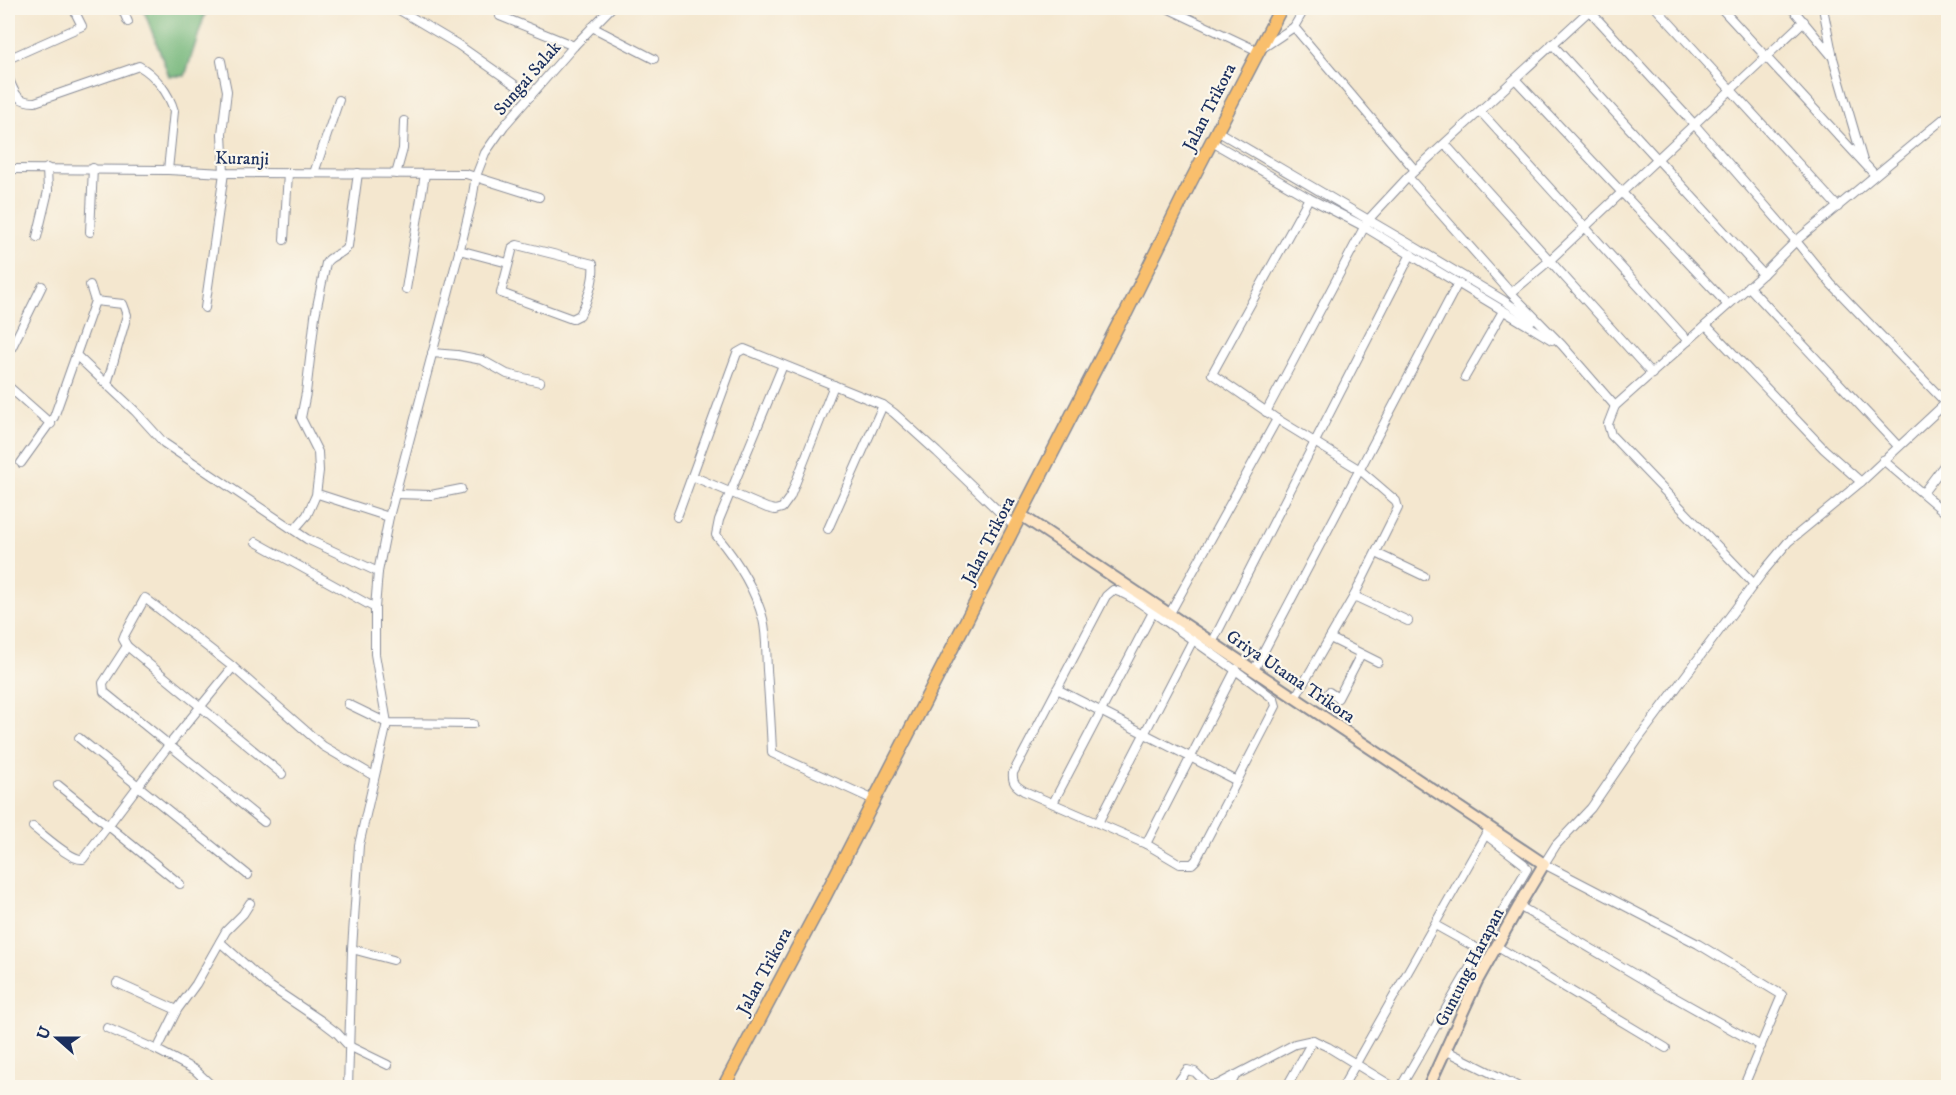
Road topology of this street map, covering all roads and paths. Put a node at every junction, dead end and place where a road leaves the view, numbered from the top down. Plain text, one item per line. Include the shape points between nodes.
1 (73, 8) edge
2 (122, 8) edge
3 (396, 8) edge
4 (611, 8) edge
5 (1167, 8) edge
6 (1281, 8) edge
7 (1305, 8) edge
8 (1656, 8) edge
9 (1721, 8) edge
10 (1792, 8) edge
11 (1823, 8) edge
12 (1588, 10) edge
13 (500, 16) dead end
14 (1804, 21) junction
15 (128, 22) dead end
16 (592, 27) junction
17 (1294, 27) junction
18 (1552, 44) junction
19 (574, 46) junction
20 (1258, 51) junction
21 (1766, 56) junction
22 (1833, 58) junction
23 (8, 59) edge
24 (654, 60) dead end
25 (221, 61) dead end
26 (8, 77) edge
27 (1515, 79) junction
28 (1731, 89) junction
29 (531, 96) junction
30 (339, 100) dead end
31 (1480, 111) junction
32 (1948, 115) edge
33 (404, 121) dead end
34 (1694, 124) junction
35 (1215, 136) junction
36 (1445, 144) junction
37 (1658, 158) junction
38 (1863, 162) junction
39 (47, 168) junction
40 (93, 168) junction
41 (8, 169) edge
42 (168, 170) junction
43 (1415, 170) junction
44 (224, 173) junction
45 (288, 173) junction
46 (314, 173) junction
47 (358, 173) junction
48 (396, 174) junction
49 (425, 174) junction
50 (1875, 175) junction
51 (476, 176) junction
52 (1408, 177) junction
53 (1622, 192) junction
54 (538, 197) dead end
55 (1309, 198) junction
56 (1838, 207) junction
57 (1366, 223) junction
58 (1586, 226) junction
59 (90, 232) dead end
60 (37, 237) dead end
61 (284, 240) dead end
62 (1797, 241) junction
63 (459, 250) junction
64 (1411, 254) junction
65 (1549, 261) junction
66 (508, 263) junction
67 (1763, 274) junction
68 (1458, 283) junction
69 (90, 285) dead end
70 (42, 286) dead end
71 (1748, 286) junction
72 (406, 289) dead end
73 (1510, 292) junction
74 (95, 301) junction
75 (1727, 304) junction
76 (205, 309) dead end
77 (1503, 311) junction
78 (1706, 325) junction
79 (1545, 329) junction
80 (1688, 340) junction
81 (1562, 345) junction
82 (432, 353) junction
83 (8, 355) edge
84 (77, 356) junction
85 (783, 365) junction
86 (1652, 374) junction
87 (1465, 377) dead end
88 (540, 382) dead end
89 (107, 384) junction
90 (834, 385) junction
91 (8, 386) edge
92 (1947, 402) edge
93 (883, 405) junction
94 (1615, 406) junction
95 (1266, 412) junction
96 (1277, 419) junction
97 (51, 424) junction
98 (1316, 442) junction
99 (1898, 447) junction
100 (1883, 460) junction
101 (1948, 460) edge
102 (21, 464) dead end
103 (1360, 471) junction
104 (692, 476) junction
105 (1861, 482) junction
106 (461, 489) dead end
107 (732, 492) junction
108 (1923, 493) junction
109 (395, 494) junction
110 (321, 495) dead end
111 (1948, 515) edge
112 (389, 517) junction
113 (676, 517) dead end
114 (1018, 521) junction
115 (828, 529) dead end
116 (294, 530) junction
117 (256, 542) dead end
118 (1376, 553) junction
119 (378, 572) junction
120 (1424, 576) dead end
121 (1754, 584) junction
122 (1354, 596) junction
123 (375, 608) junction
124 (1153, 612) junction
125 (1169, 615) junction
126 (1408, 621) dead end
127 (1195, 636) junction
128 (1330, 638) junction
129 (1212, 643) junction
130 (127, 646) junction
131 (1361, 654) junction
132 (1378, 662) dead end
133 (233, 667) junction
134 (1236, 669) junction
135 (1254, 670) junction
136 (1057, 689) junction
137 (1329, 692) dead end
138 (1295, 698) junction
139 (348, 704) dead end
140 (201, 706) junction
141 (1101, 712) junction
142 (387, 723) junction
143 (473, 724) dead end
144 (1145, 734) junction
145 (79, 738) dead end
146 (169, 745) junction
147 (1190, 758) junction
148 (282, 774) dead end
149 (374, 777) junction
150 (1237, 782) junction
151 (58, 785) dead end
152 (138, 786) junction
153 (874, 800) junction
154 (1053, 803) junction
155 (264, 822) dead end
156 (1098, 823) junction
157 (109, 826) junction
158 (33, 827) dead end
159 (1488, 831) junction
160 (1146, 844) junction
161 (1544, 864) junction
162 (248, 875) dead end
163 (180, 884) dead end
164 (250, 903) dead end
165 (1519, 906) junction
166 (1435, 924) junction
167 (220, 942) junction
168 (1496, 946) junction
169 (352, 949) junction
170 (1480, 950) junction
171 (393, 960) dead end
172 (117, 983) dead end
173 (177, 1010) junction
174 (107, 1028) dead end
175 (1313, 1040) junction
176 (349, 1046) junction
177 (1761, 1046) junction
178 (1666, 1048) dead end
179 (157, 1050) junction
180 (1445, 1050) junction
181 (1356, 1064) junction
182 (388, 1065) dead end
183 (1235, 1076) junction
184 (1517, 1086) edge
185 (214, 1088) edge
186 (348, 1088) edge
187 (723, 1088) edge
188 (1174, 1088) edge
189 (1229, 1088) edge
190 (1286, 1088) edge
191 (1342, 1088) edge
192 (1395, 1088) edge
193 (1400, 1088) edge
194 (1428, 1088) edge
195 (1743, 1088) edge

1 - 23 street via 82,26
2 - 15 street
3 - 29 street via 457,44
4 - 16 street, Sungai Salak
5 - 20 street
6 - 20 main road, Jalan Trikora
7 - 17 street
8 - 28 street
9 - 21 street
10 - 14 street
11 - 22 street
12 - 18 street
12 - 34 street
13 - 19 street
14 - 21 street
14 - 22 street
16 - 19 street, Sungai Salak
16 - 24 street
17 - 20 street
17 - 43 street
18 - 27 street
18 - 37 street
19 - 29 street, Sungai Salak
20 - 35 main road, Jalan Trikora
21 - 28 street
21 - 38 street
22 - 38 street
25 - 44 street via 227,91 222,134
26 - 42 street via 18,98 35,102 139,66 150,72 174,111
27 - 31 street
27 - 53 street
28 - 34 street
28 - 56 street
29 - 51 street, Sungai Salak via 485,153
30 - 46 street
31 - 36 street
31 - 58 street
32 - 50 street
33 - 48 street via 403,149
34 - 37 street
34 - 62 street
35 - 55 street
35 - 57 street
35 - 114 main road, Jalan Trikora
36 - 43 street
36 - 65 street
37 - 53 street
37 - 67 street
38 - 50 street
39 - 40 street, Kuranji
39 - 41 street, Kuranji
39 - 60 street via 48,191
40 - 42 street, Kuranji
40 - 59 street
42 - 44 street, Kuranji
43 - 52 street
44 - 45 street, Kuranji
44 - 76 street
45 - 46 street, Kuranji
45 - 61 street
46 - 47 street, Kuranji
47 - 48 street, Kuranji
47 - 116 street via 348,246 326,263 315,316 301,418 318,452 319,471 316,495 307,515
48 - 49 street, Kuranji
49 - 51 street, Kuranji
49 - 72 street
50 - 56 street
51 - 54 street, Kuranji
51 - 63 street, Sungai Salak
52 - 57 street
52 - 73 street
53 - 58 street
53 - 75 street
55 - 57 street
55 - 95 street via 1212,374
56 - 62 street
57 - 64 street
57 - 79 street via 1503,300
57 - 95 street
58 - 65 street
58 - 80 street
62 - 67 street
62 - 92 street via 1831,284
63 - 66 street
63 - 82 street, Sungai Salak
64 - 68 street
64 - 98 street
65 - 73 street
65 - 86 street
66 - 66 street via 502,294 572,319 580,315 589,292 593,264 517,245
67 - 71 street
68 - 77 street
68 - 103 street
69 - 74 street
70 - 83 street
71 - 75 street
71 - 99 street
73 - 79 street
74 - 84 street
74 - 89 street via 123,304 127,315
75 - 78 street
77 - 81 street
77 - 87 street
78 - 80 street
78 - 105 street via 1824,449
79 - 81 street
80 - 86 street
81 - 94 street
82 - 88 street via 482,360 507,374
82 - 109 street, Sungai Salak
84 - 89 street
84 - 97 street
85 - 90 street
85 - 104 street via 753,351 738,351
85 - 107 street
86 - 94 street
89 - 116 street via 164,443
90 - 93 street
90 - 107 street via 785,505 778,510 767,508
91 - 97 street
92 - 99 street
93 - 114 street
93 - 115 street
94 - 121 street via 1608,423 1611,435
95 - 96 street
96 - 98 street
96 - 125 street
97 - 102 street
98 - 103 street
98 - 129 street
99 - 100 street
100 - 105 street
100 - 108 street
101 - 108 street
103 - 118 street via 1398,508
103 - 135 street
104 - 107 street
104 - 113 street
105 - 121 street via 1788,542
106 - 109 street via 431,495
107 - 153 street via 716,535 748,582 763,620 772,753
108 - 111 street
109 - 112 street, Sungai Salak
110 - 112 street
112 - 119 street, Sungai Salak
114 - 125 street, Griya Utama Trikora
114 - 153 main road, Jalan Trikora
116 - 119 street
117 - 123 street
118 - 120 street
118 - 122 street
119 - 123 street, Sungai Salak
121 - 161 street via 1591,808 1556,845
122 - 126 street
122 - 128 street
123 - 142 street, Sungai Salak via 375,654
124 - 127 street
124 - 136 street via 1120,592 1110,591
124 - 141 street
125 - 127 street, Griya Utama Trikora
127 - 129 street, Griya Utama Trikora
127 - 134 street
127 - 144 street
128 - 131 street
128 - 138 street
129 - 135 street, Griya Utama Trikora
130 - 133 street via 124,633 145,598
130 - 140 street
130 - 146 street via 102,689
131 - 132 street
131 - 137 street via 1338,698
133 - 140 street
133 - 149 street via 323,747
134 - 147 street
134 - 150 street via 1274,699 1276,706
135 - 138 street, Griya Utama Trikora
136 - 141 street
136 - 154 street via 1012,778 1017,786
138 - 159 street, Griya Utama Trikora
139 - 142 street
140 - 146 street
140 - 148 street
141 - 144 street
141 - 154 street
142 - 143 street
142 - 149 street
144 - 147 street
144 - 156 street
145 - 152 street
146 - 152 street
146 - 155 street
147 - 150 street
147 - 160 street
149 - 169 street via 359,845
150 - 160 street via 1192,864 1180,864
151 - 157 street
152 - 157 street
152 - 162 street
153 - 187 main road, Jalan Trikora
154 - 156 street
156 - 160 street
157 - 158 street via 80,860
157 - 163 street
159 - 161 street, Griya Utama Trikora
159 - 166 street
159 - 170 street via 1527,869
161 - 165 street, Guntung Harapan
161 - 177 street via 1698,944 1782,994
164 - 167 street
165 - 168 street, Guntung Harapan
165 - 177 street
166 - 170 street
166 - 181 street
167 - 173 street
167 - 176 street via 268,985 320,1020
168 - 178 street
168 - 180 street, Guntung Harapan
169 - 171 street
169 - 176 street
170 - 193 street
172 - 173 street
173 - 179 street
174 - 179 street
175 - 181 street
175 - 183 street via 1295,1044
175 - 190 street
176 - 182 street
176 - 186 street
177 - 195 street
179 - 185 street via 195,1070
180 - 184 street
180 - 194 street, Guntung Harapan
181 - 191 street
181 - 192 street
183 - 188 street via 1209,1086 1189,1070
183 - 189 street

